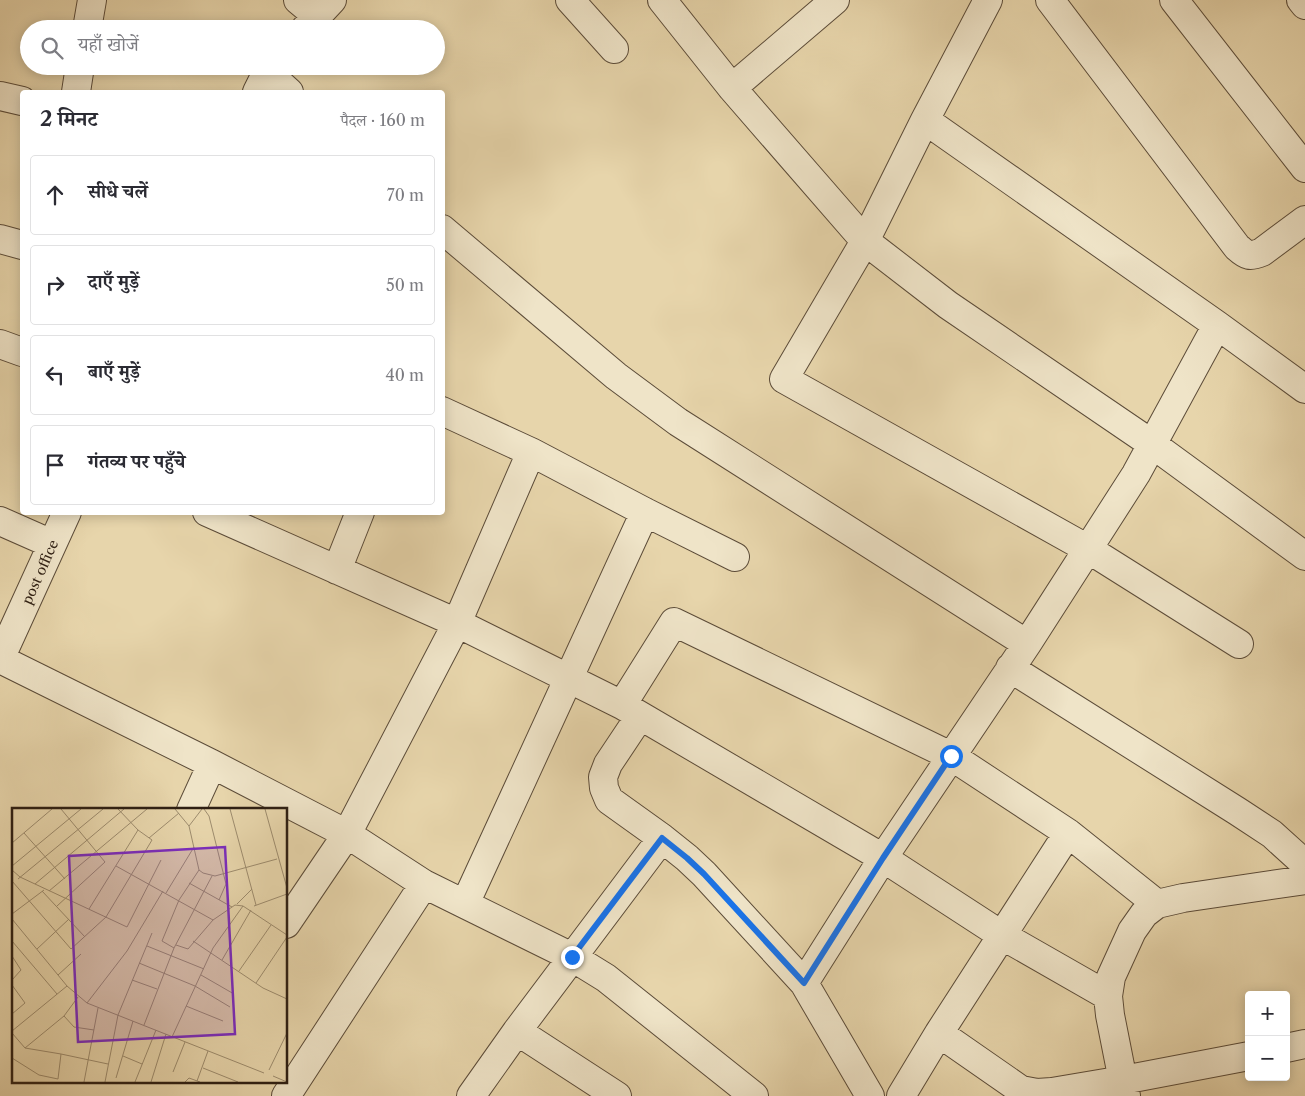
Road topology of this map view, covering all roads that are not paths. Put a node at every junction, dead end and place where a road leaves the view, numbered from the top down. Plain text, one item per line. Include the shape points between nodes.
1 (92, 0) edge
2 (570, 0) edge
3 (662, 0) edge
4 (835, 0) edge
5 (988, 0) edge
6 (1050, 0) edge
7 (1174, 0) edge
8 (1301, 0) edge
9 (1305, 5) edge
10 (88, 20) edge
11 (614, 50) dead end
12 (79, 75) edge
13 (266, 77) edge
14 (732, 88) junction
15 (76, 90) edge
16 (286, 90) edge
17 (0, 96) edge
18 (20, 101) edge
19 (925, 120) junction
20 (1305, 168) edge
21 (1305, 220) edge
22 (445, 232) edge
23 (0, 239) edge
24 (865, 241) junction
25 (20, 244) edge
26 (1217, 325) junction
27 (0, 344) edge
28 (20, 351) edge
29 (1305, 389) edge
30 (445, 412) edge
31 (1152, 444) junction
32 (531, 452) junction
33 (645, 512) junction
34 (66, 515) edge
35 (214, 515) edge
36 (359, 515) edge
37 (0, 520) edge
38 (52, 544) junction
39 (1088, 549) junction
40 (1305, 556) edge
41 (735, 557) dead end
42 (337, 570) junction
43 (11, 610) edge
44 (457, 623) junction
45 (1027, 644) junction
46 (1239, 644) dead end
47 (0, 659) edge
48 (1010, 668) junction
49 (569, 679) junction
50 (631, 710) junction
51 (951, 756) junction
52 (212, 764) junction
53 (192, 808) edge
54 (1068, 833) junction
55 (347, 834) junction
56 (662, 838) junction
57 (883, 858) junction
58 (1305, 864) edge
59 (1305, 880) edge
60 (424, 884) junction
61 (465, 904) junction
62 (1157, 904) junction
63 (288, 921) edge
64 (1003, 936) junction
65 (572, 957) junction
66 (804, 983) junction
67 (1108, 996) junction
68 (517, 1031) junction
69 (939, 1033) junction
70 (1305, 1044) edge
71 (1290, 1047) edge
72 (1245, 1057) edge
73 (1125, 1088) edge
74 (286, 1096) edge
75 (471, 1096) edge
76 (617, 1096) edge
77 (754, 1096) edge
78 (870, 1096) edge
79 (901, 1096) edge

1 - 10 street
2 - 11 street
3 - 14 street
4 - 14 street
5 - 19 street
6 - 21 street via 1237,247 1246,254 1262,252
7 - 20 street
8 - 9 street
12 - 15 street
13 - 16 street
14 - 24 street
17 - 18 street
19 - 24 street
19 - 26 street
22 - 45 street via 616,376 678,422
23 - 25 street
24 - 31 street via 948,304
24 - 39 street via 784,380
26 - 29 street
26 - 31 street
27 - 28 street
30 - 32 street
31 - 39 street
31 - 40 street
32 - 33 street
32 - 44 street
33 - 41 street
33 - 49 street
34 - 38 street, post office
35 - 42 street
36 - 42 street
37 - 38 street
38 - 43 street, post office
39 - 45 street
39 - 46 street
42 - 44 street
43 - 47 street, post office
44 - 49 street
44 - 55 street
45 - 48 street
47 - 52 street
48 - 51 street
48 - 58 street via 1272,834
49 - 50 street
49 - 61 street
50 - 51 street via 674,622
50 - 56 street via 603,777 604,788 609,800
50 - 57 street
51 - 54 street
51 - 57 street
52 - 53 street
52 - 55 street
54 - 62 street
54 - 64 street
55 - 60 street
55 - 63 street
56 - 65 street
56 - 66 street via 704,874
57 - 64 street
57 - 66 street
59 - 62 street
60 - 61 street
60 - 74 street
61 - 65 street
62 - 67 street via 1144,914 1132,931 1111,977
64 - 67 street
64 - 69 street
65 - 68 street
65 - 77 street via 606,978
66 - 78 street
67 - 73 street
68 - 75 street
68 - 76 street
69 - 73 street via 1021,1090 1037,1093
69 - 79 street
70 - 71 street
72 - 73 street

